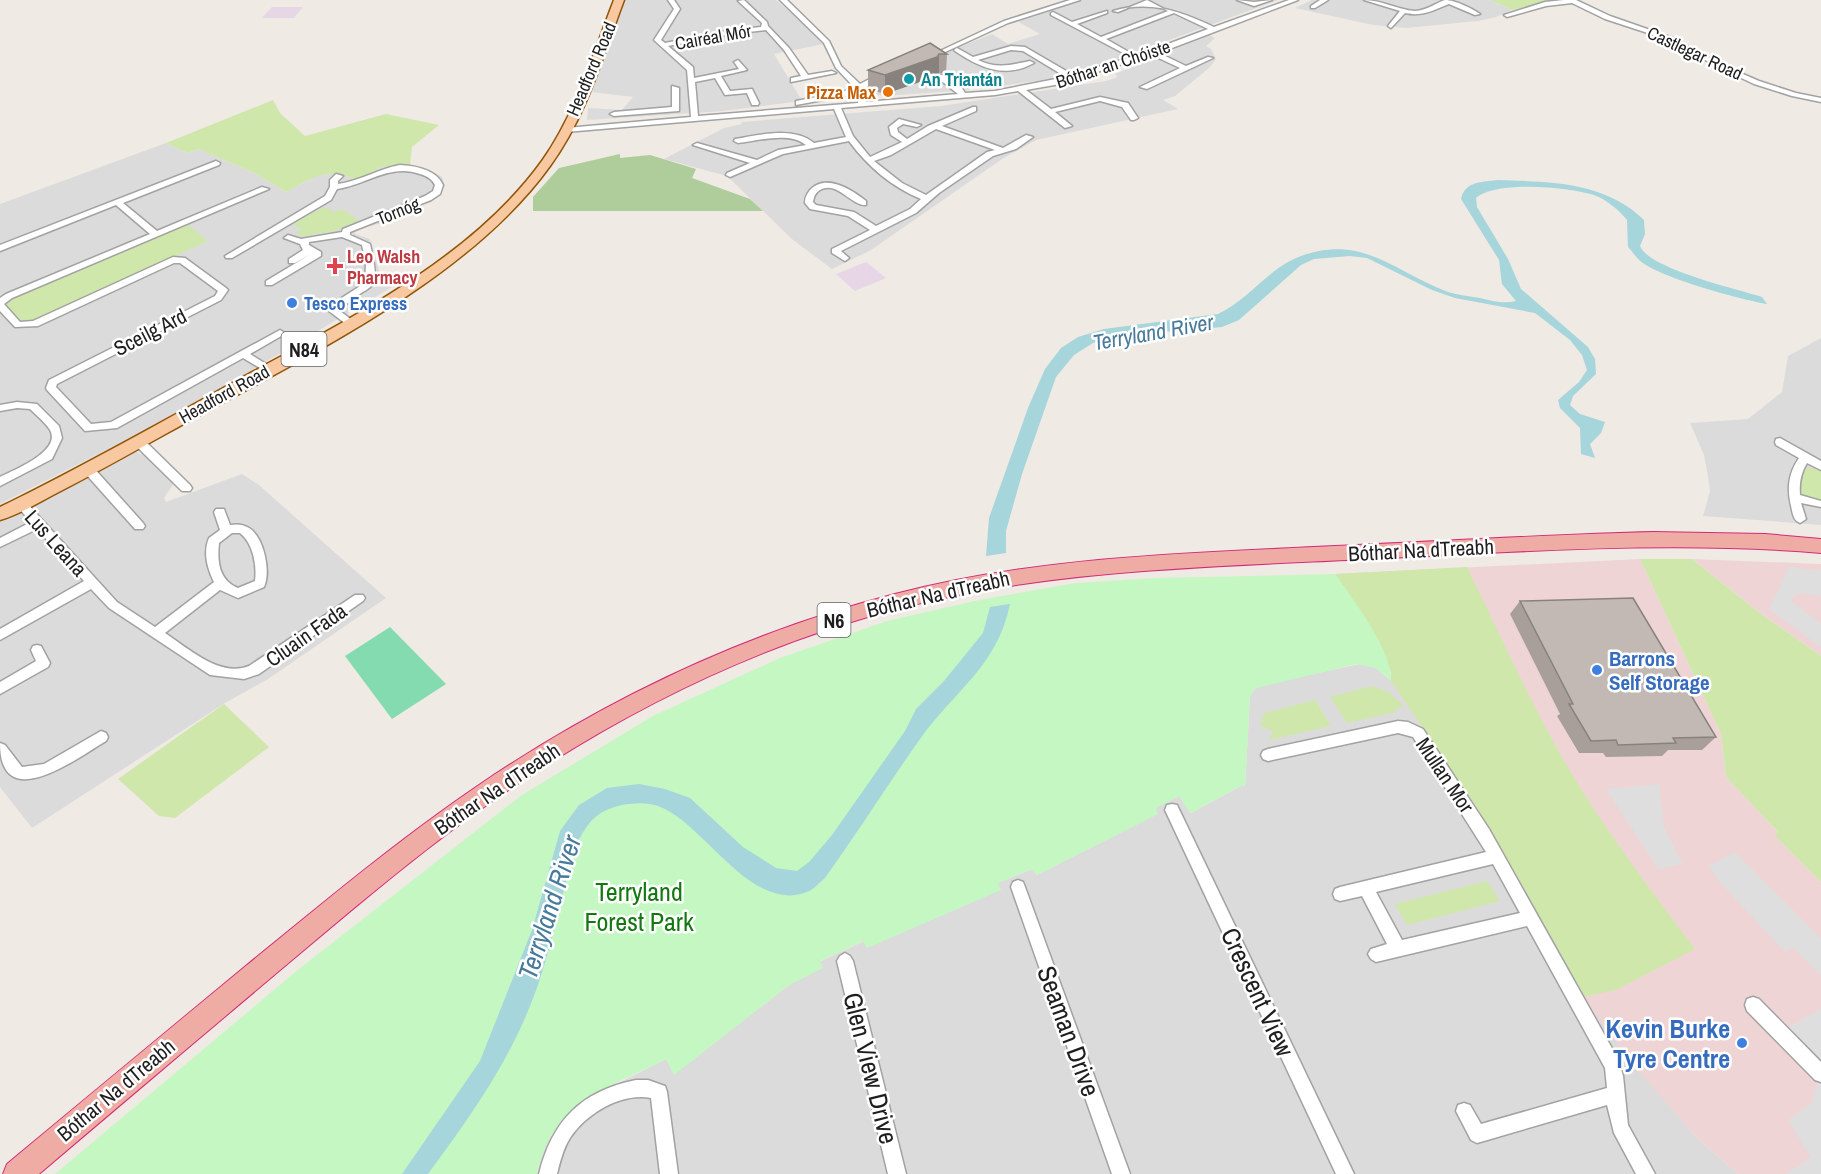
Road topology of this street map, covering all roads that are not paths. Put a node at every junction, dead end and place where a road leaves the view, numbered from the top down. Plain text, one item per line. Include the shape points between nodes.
1 (619, 0) edge
2 (671, 0) edge
3 (783, 0) edge
4 (1077, 0) edge
5 (1144, 0) edge
6 (1150, 0) edge
7 (1240, 0) edge
8 (1269, 0) edge
9 (1295, 0) edge
10 (1325, 0) edge
11 (1367, 0) edge
12 (741, 1) edge
13 (1449, 1) edge
14 (1573, 1) edge
15 (1313, 7) dead end
16 (1404, 10) junction
17 (1116, 11) dead end
18 (1174, 11) junction
19 (1105, 12) dead end
20 (1053, 14) dead end
21 (1477, 14) dead end
22 (1507, 15) dead end
23 (1072, 24) junction
24 (1391, 26) dead end
25 (764, 28) junction
26 (1213, 29) junction
27 (1101, 39) junction
28 (665, 45) junction
29 (957, 50) dead end
30 (1125, 52) dead end
31 (1152, 52) junction
32 (1210, 58) dead end
33 (972, 60) junction
34 (923, 61) edge
35 (738, 62) dead end
36 (1030, 63) dead end
37 (1185, 68) junction
38 (832, 73) dead end
39 (890, 73) edge
40 (942, 76) dead end
41 (718, 77) junction
42 (806, 78) junction
43 (1074, 79) junction
44 (693, 80) junction
45 (794, 80) dead end
46 (859, 86) junction
47 (1144, 87) dead end
48 (675, 88) dead end
49 (1021, 90) junction
50 (963, 96) junction
51 (1821, 100) edge
52 (755, 103) dead end
53 (694, 105) junction
54 (862, 105) junction
55 (676, 107) junction
56 (837, 107) junction
57 (973, 109) dead end
58 (769, 112) junction
59 (1048, 112) junction
60 (614, 114) dead end
61 (1134, 118) dead end
62 (695, 119) junction
63 (917, 125) dead end
64 (936, 126) junction
65 (1068, 126) dead end
66 (566, 130) junction
67 (1029, 137) dead end
68 (851, 138) junction
69 (738, 141) dead end
70 (907, 142) junction
71 (697, 145) dead end
72 (811, 145) junction
73 (1002, 150) junction
74 (869, 160) junction
75 (756, 162) junction
76 (216, 163) dead end
77 (730, 175) dead end
78 (339, 176) dead end
79 (334, 187) junction
80 (265, 189) dead end
81 (246, 196) junction
82 (855, 196) junction
83 (928, 199) junction
84 (843, 201) dead end
85 (117, 202) junction
86 (863, 203) dead end
87 (254, 204) dead end
88 (876, 230) junction
89 (155, 234) junction
90 (345, 234) junction
91 (288, 238) dead end
92 (232, 240) dead end
93 (306, 246) junction
94 (0, 248) edge
95 (244, 248) junction
96 (229, 256) dead end
97 (845, 258) dead end
98 (292, 261) dead end
99 (269, 283) dead end
100 (0, 304) edge
101 (350, 322) junction
102 (280, 333) dead end
103 (243, 354) junction
104 (269, 369) junction
105 (0, 408) edge
106 (140, 442) junction
107 (1780, 442) dead end
108 (1806, 457) junction
109 (1821, 466) edge
110 (88, 470) junction
111 (0, 482) edge
112 (186, 488) dead end
113 (1794, 497) junction
114 (21, 504) junction
115 (1818, 504) dead end
116 (220, 512) dead end
117 (0, 514) edge
118 (1800, 519) dead end
119 (38, 524) junction
120 (139, 526) dead end
121 (226, 531) junction
122 (0, 543) edge
123 (1821, 546) edge
124 (92, 583) junction
125 (219, 584) junction
126 (359, 598) dead end
127 (113, 605) joint
128 (156, 633) junction
129 (0, 635) edge
130 (37, 650) dead end
131 (0, 689) edge
132 (101, 736) dead end
133 (0, 749) edge
134 (1268, 755) dead end
135 (1172, 810) dead end
136 (1496, 857) junction
137 (1018, 888) dead end
138 (1366, 888) junction
139 (1340, 894) dead end
140 (1529, 918) junction
141 (1399, 950) junction
142 (1376, 954) dead end
143 (845, 961) dead end
144 (1753, 1005) dead end
145 (1821, 1074) edge
146 (1616, 1094) junction
147 (1464, 1111) dead end
148 (17, 1174) edge
149 (548, 1174) edge
150 (669, 1174) edge
151 (897, 1174) edge
152 (1121, 1174) edge
153 (1345, 1174) edge
154 (1646, 1174) edge

1 - 66 main road, Headford Road / N84
2 - 28 street, Cairéal Mór via 677,9 657,40
3 - 46 street via 827,42 838,67
4 - 34 street via 1006,22
5 - 17 street
6 - 18 street
7 - 8 street via 1254,4
9 - 26 street, Bóthar an Chóiste
10 - 15 street
11 - 16 street
12 - 25 street via 765,24
13 - 16 street via 1424,12
13 - 21 street
14 - 22 street
14 - 51 street, Castlegar Road via 1684,45 1752,80
16 - 24 street
18 - 26 street
18 - 27 street
19 - 23 street
20 - 23 street
23 - 27 street
25 - 28 street, Cairéal Mór
25 - 42 street, Cairéal Mór via 772,30
26 - 31 street, Bóthar an Chóiste
27 - 30 street
28 - 44 street, Cairéal Mór via 689,67
29 - 33 street
31 - 37 street
31 - 43 street, Bóthar an Chóiste
32 - 37 street
33 - 36 street via 995,69
33 - 43 street via 1011,48 1025,49
35 - 41 street, Cairéal Mór via 743,70
37 - 47 street
38 - 42 street
39 - 46 street
40 - 50 street
41 - 44 street, Cairéal Mór
41 - 52 street, Cairéal Mór via 728,93 749,91
42 - 45 street
43 - 49 street, Bóthar an Chóiste
44 - 53 street, Cairéal Mór
46 - 54 street
46 - 58 street via 837,96 789,104
48 - 55 street
49 - 50 street, Bóthar an Chóiste
49 - 59 street
50 - 54 street, Bóthar an Chóiste
53 - 55 street
53 - 62 street, Cairéal Mór
54 - 56 street, Bóthar an Chóiste
55 - 60 street
56 - 58 street, Bóthar an Chóiste
56 - 68 street
57 - 64 street
58 - 62 street, Bóthar an Chóiste
59 - 61 street via 1106,99 1125,105
59 - 65 street
62 - 66 street, Bóthar an Chóiste
63 - 70 street via 902,121 892,127
64 - 70 street
64 - 73 street
66 - 101 main road, Headford Road / N84 via 545,165 496,220 416,282
67 - 73 street
68 - 72 street
68 - 74 street
69 - 72 street via 794,136
70 - 74 street
71 - 75 street
72 - 75 street
73 - 83 street via 990,154
74 - 83 street via 910,192
75 - 77 street
76 - 85 street via 199,165
78 - 79 street, Tornóg
79 - 90 street, Tornóg via 354,185 378,171 400,167 419,170 438,183 437,192 428,198 350,228
79 - 95 street, Tornóg via 328,198
80 - 81 street, Sceilg Ard
81 - 87 street
81 - 89 street, Sceilg Ard
82 - 84 street
82 - 86 street
82 - 88 street via 842,187 828,186 810,194 809,203 822,210 852,214
83 - 88 street
85 - 89 street
85 - 94 street
88 - 97 street via 835,251
89 - 100 street, Sceilg Ard via 9,296
90 - 93 street, Tornóg via 316,237
90 - 101 street, Tornóg via 366,244 373,279 334,311
91 - 93 street, Tornóg
92 - 95 street
93 - 98 street, Tornóg
93 - 99 street via 318,254
95 - 96 street, Tornóg
100 - 103 street, Sceilg Ard via 18,325 25,326 173,260 182,260 223,290 218,298 53,382 51,388 89,428 113,424
101 - 104 main road, Headford Road / N84
102 - 103 street, Sceilg Ard
103 - 104 street
104 - 106 main road, Headford Road / N84
105 - 111 street via 33,406 55,429 57,443 48,456
106 - 110 main road, Headford Road / N84
106 - 112 street
107 - 108 street
108 - 109 street
108 - 113 street via 1795,473
110 - 114 main road, Headford Road / N84
110 - 120 street
113 - 115 street
113 - 118 street
114 - 117 main road, Headford Road / N84
114 - 119 street, Lus Leana
116 - 121 street
119 - 122 street
119 - 124 street, Lus Leana
121 - 125 street via 213,541
121 - 125 street via 240,529 251,535 263,577 260,584 238,593
123 - 148 highway, Bóthar Na dTreabh / N6 via 1742,540 1646,540 1093,566 971,584 899,600 811,627 655,694 580,734 494,788 367,883
124 - 127 street, Lus Leana
124 - 129 street, Lus Leana
125 - 128 street
126 - 128 street, Cluain Fada via 271,660 244,674 215,670
127 - 128 street, Cluain Fada
130 - 131 street via 44,663
132 - 133 street via 70,762 46,771 19,774
134 - 136 street, Mullan Mor via 1408,728 1422,738
135 - 153 street, Crescent View
136 - 138 street
136 - 140 street, Mullan Mor
137 - 152 street, Seaman Drive
138 - 139 street
138 - 141 street
140 - 141 street
140 - 146 street, Mullan Mor via 1612,1065
141 - 142 street
143 - 151 street, Glen View Drive
144 - 145 street
146 - 147 street via 1477,1134
146 - 154 street, Mullan Mor via 1619,1125
149 - 150 street via 565,1131 588,1109 631,1089 647,1088 659,1092

